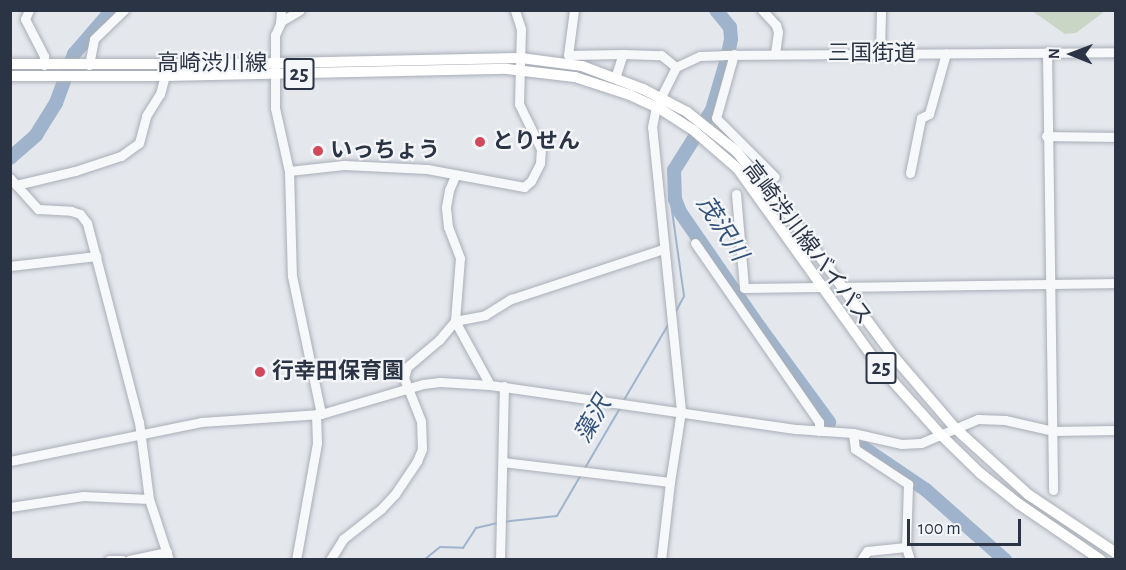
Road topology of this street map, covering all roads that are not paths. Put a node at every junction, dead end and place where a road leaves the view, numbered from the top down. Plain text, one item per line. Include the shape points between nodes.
1 (29, 10) edge
2 (124, 10) edge
3 (281, 10) edge
4 (300, 10) edge
5 (516, 10) edge
6 (574, 10) edge
7 (762, 10) edge
8 (881, 10) edge
9 (280, 21) junction
10 (1047, 52) junction
11 (1116, 52) edge
12 (946, 53) junction
13 (623, 54) junction
14 (734, 54) junction
15 (775, 54) junction
16 (880, 54) junction
17 (10, 64) edge
18 (168, 64) junction
19 (520, 64) junction
20 (44, 65) junction
21 (676, 67) junction
22 (82, 69) junction
23 (275, 69) junction
24 (61, 70) junction
25 (10, 76) edge
26 (164, 76) junction
27 (615, 78) junction
28 (658, 102) junction
29 (700, 128) junction
30 (1046, 136) junction
31 (1116, 137) edge
32 (290, 171) junction
33 (910, 173) dead end
34 (455, 176) junction
35 (775, 177) dead end
36 (13, 181) edge
37 (736, 194) dead end
38 (695, 243) dead end
39 (663, 249) junction
40 (96, 256) junction
41 (10, 266) edge
42 (1116, 283) edge
43 (1049, 284) junction
44 (821, 287) junction
45 (842, 287) junction
46 (455, 321) junction
47 (490, 385) junction
48 (504, 386) junction
49 (410, 388) junction
50 (681, 411) junction
51 (319, 414) junction
52 (955, 428) junction
53 (1116, 430) edge
54 (819, 431) junction
55 (1053, 431) junction
56 (854, 433) junction
57 (140, 434) junction
58 (941, 435) junction
59 (10, 461) edge
60 (503, 462) junction
61 (670, 482) junction
62 (1053, 490) dead end
63 (149, 499) junction
64 (10, 507) edge
65 (906, 547) junction
66 (1116, 553) edge
67 (168, 556) edge
68 (109, 560) edge
69 (122, 560) edge
70 (129, 560) edge
71 (296, 560) edge
72 (330, 560) edge
73 (500, 560) edge
74 (661, 560) edge
75 (861, 560) edge
76 (910, 560) edge
77 (1101, 560) edge

1 - 20 street via 24,19 44,56
2 - 22 street via 94,39
3 - 9 street
4 - 9 street
5 - 19 street via 521,29
6 - 13 street via 568,55
7 - 15 street via 776,25
8 - 16 street
9 - 23 street via 275,35
10 - 11 street, 三国街道
10 - 12 street, 三国街道
10 - 30 street
12 - 16 street, 三国街道
12 - 33 street via 930,114 921,118
13 - 21 street via 661,55
13 - 27 street
14 - 15 street, 三国街道
14 - 21 street, 三国街道 via 700,56
14 - 35 street via 716,118
15 - 16 street, 三国街道
17 - 20 main road, 高崎渋川線 / 25
18 - 22 main road, 高崎渋川線 / 25
18 - 23 main road, 高崎渋川線 / 25
18 - 26 street
19 - 23 main road, 高崎渋川線 / 25
19 - 27 main road, 高崎渋川線バイパス / 25 via 563,62
19 - 28 main road, 高崎渋川線バイパス / 25
19 - 34 street via 519,104 541,148 540,163 531,181 518,188
20 - 24 main road, 高崎渋川線 / 25
21 - 28 street
22 - 24 main road, 高崎渋川線 / 25
22 - 26 main road, 高崎渋川線 / 25
23 - 26 main road, 高崎渋川線 / 25
23 - 32 street via 275,108
24 - 25 main road, 高崎渋川線 / 25
26 - 36 street via 160,94 146,116 139,144 121,156 75,171
27 - 28 main road, 高崎渋川線バイパス / 25
28 - 29 main road, 高崎渋川線バイパス / 25
28 - 39 street via 652,127
29 - 44 main road, 高崎渋川線バイパス / 25 via 738,169
29 - 45 main road, 高崎渋川線バイパス / 25 via 736,151 762,180
30 - 31 street
30 - 43 street
32 - 34 street via 344,165 427,169
32 - 51 street via 292,276
34 - 46 street via 446,207 448,227 460,257
36 - 40 street via 38,209 80,214 87,223
37 - 44 street via 744,288
38 - 54 street via 819,422
39 - 46 street via 511,299 485,315
39 - 50 street
40 - 41 street
40 - 57 street
42 - 43 street
43 - 45 street
43 - 55 street
44 - 58 main road, 高崎渋川線バイパス / 25 via 880,367
45 - 52 main road, 高崎渋川線バイパス / 25 via 895,358
46 - 47 street
46 - 49 street via 407,367 405,378
47 - 48 street
47 - 49 street via 446,382
48 - 50 street
48 - 60 street
49 - 51 street
49 - 72 street via 423,437 417,461 395,494 343,539
50 - 54 street
50 - 61 street
51 - 57 street via 201,422
51 - 71 street
52 - 55 street via 986,418
52 - 58 street
52 - 66 main road, 高崎渋川線バイパス / 25 via 1029,495
53 - 55 street
54 - 56 street
55 - 62 street
56 - 58 street via 901,444 921,443
56 - 65 street via 855,449 908,484
57 - 59 street
57 - 63 street
58 - 77 main road, 高崎渋川線バイパス / 25 via 1019,504
60 - 61 street
60 - 73 street
61 - 74 street
63 - 64 street via 83,496
63 - 67 street
65 - 75 street via 867,551
65 - 76 street
67 - 70 street
68 - 69 street

